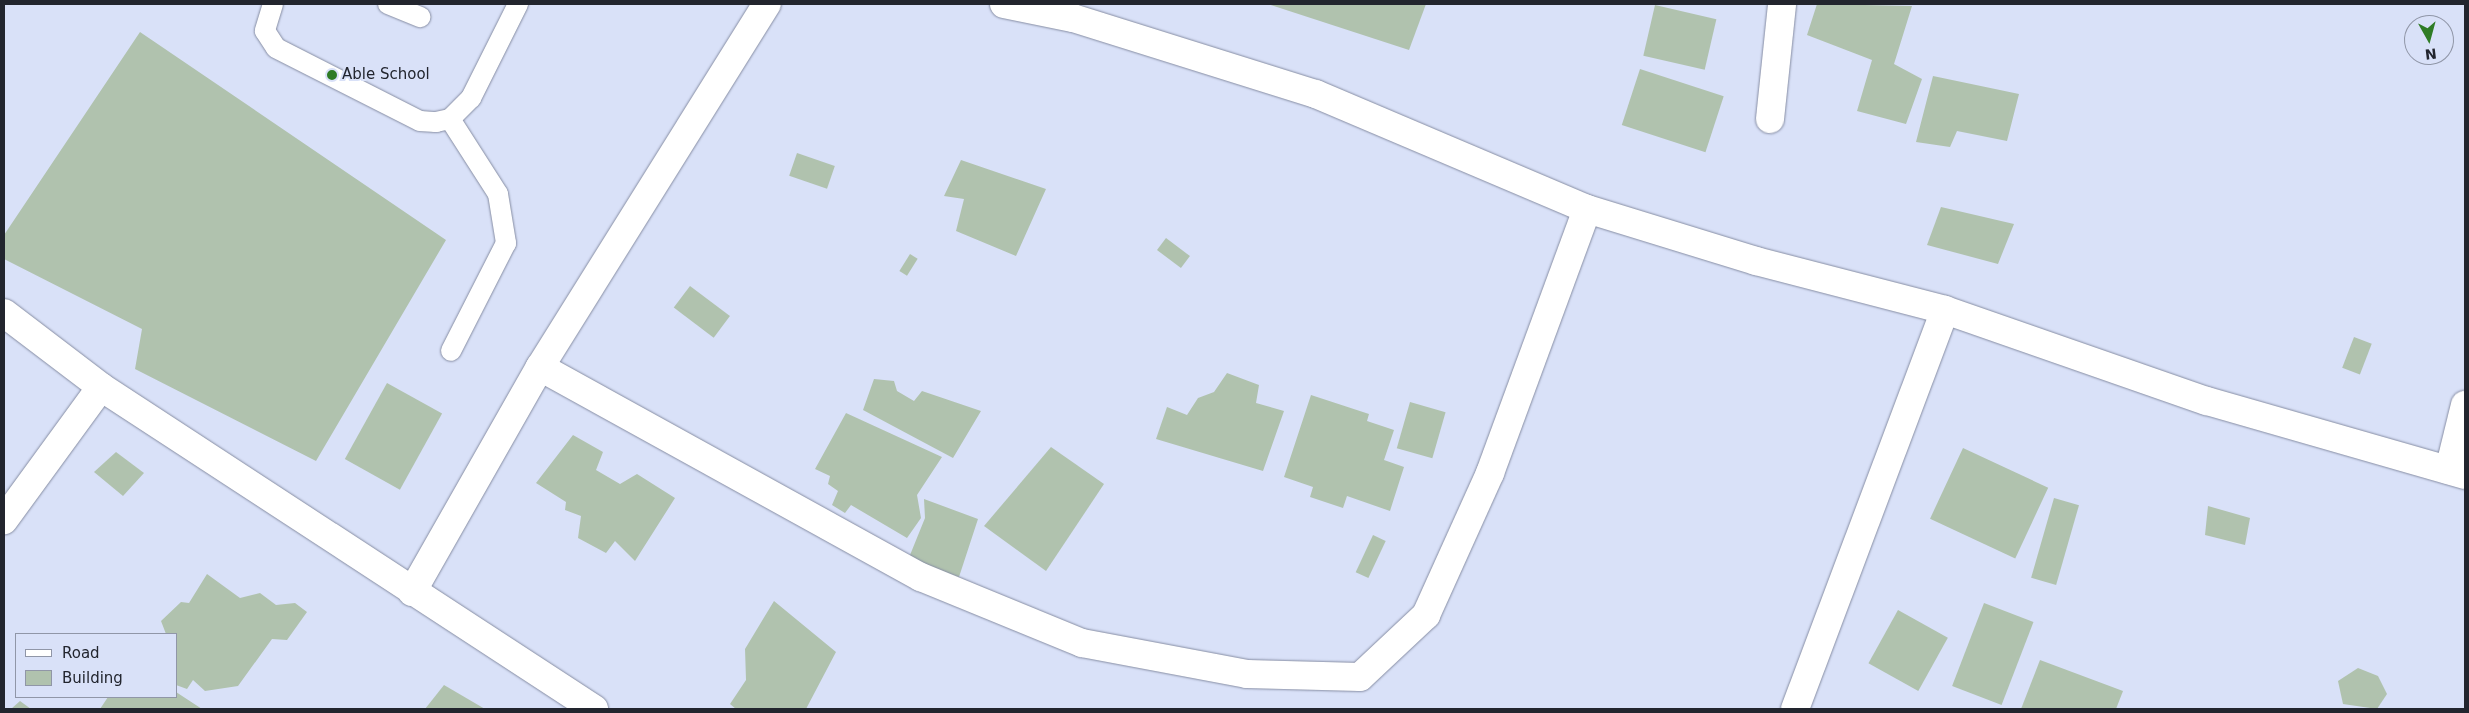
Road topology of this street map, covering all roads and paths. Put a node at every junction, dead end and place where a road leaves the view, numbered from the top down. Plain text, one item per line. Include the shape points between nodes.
1 (273, 4) edge
2 (388, 4) edge
3 (518, 4) edge
4 (767, 4) edge
5 (1004, 4) edge
6 (1782, 4) edge
7 (420, 17) dead end
8 (450, 119) junction
9 (1770, 120) dead end
10 (1587, 209) junction
11 (1945, 310) junction
12 (4, 313) edge
13 (451, 351) dead end
14 (540, 367) junction
15 (100, 386) junction
16 (2465, 405) edge
17 (2457, 473) edge
18 (4, 520) edge
19 (412, 592) junction
20 (594, 709) edge
21 (1795, 709) edge

1 - 8 lane via 265,31 276,48 420,121
2 - 7 lane
3 - 8 lane via 471,98
4 - 14 street
5 - 10 street via 1074,18 1316,94
6 - 9 street
8 - 13 lane via 498,194 506,243
10 - 11 street via 1756,261
10 - 14 street via 1490,473 1426,616 1360,677 1247,674 1082,643 921,577
11 - 17 street via 2207,401
11 - 21 street
12 - 15 street
14 - 19 street
15 - 18 street
15 - 19 street
16 - 17 street
19 - 20 street

